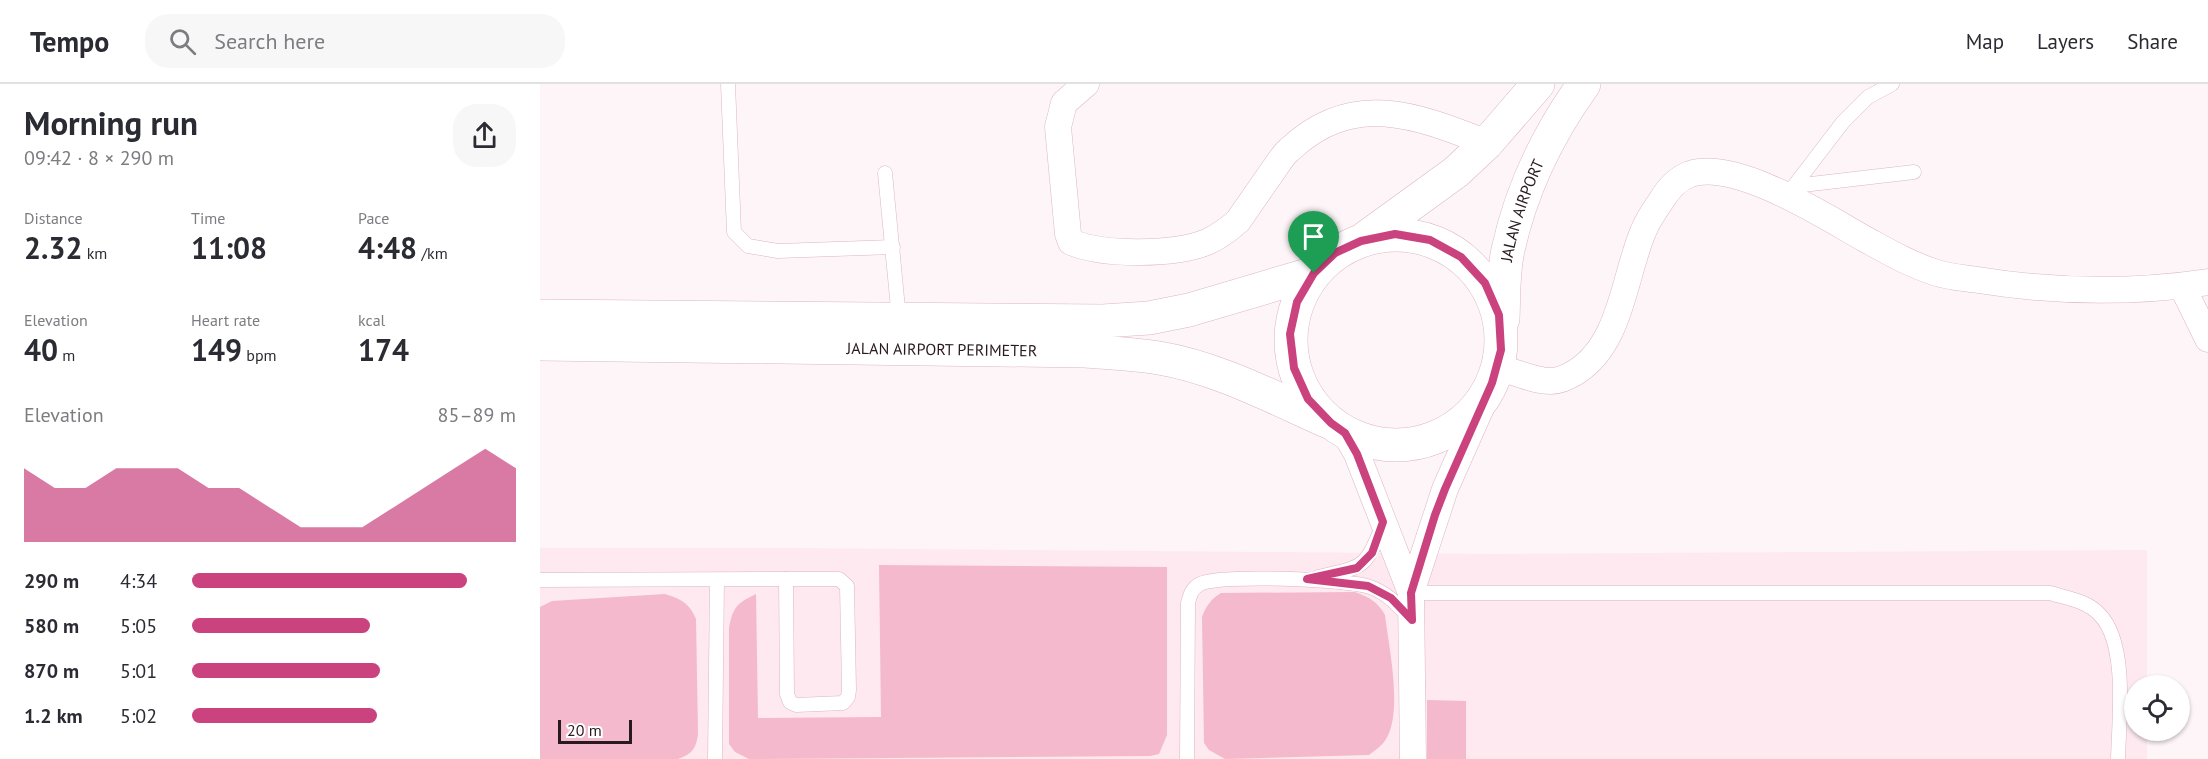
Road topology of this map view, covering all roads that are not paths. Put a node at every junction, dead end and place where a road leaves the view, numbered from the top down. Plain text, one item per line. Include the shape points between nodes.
1 (728, 84) edge
2 (1086, 84) edge
3 (1538, 84) edge
4 (1584, 84) edge
5 (1892, 84) edge
6 (1487, 143) junction
7 (1914, 172) dead end
8 (885, 173) dead end
9 (1789, 191) junction
10 (1361, 241) junction
11 (892, 247) junction
12 (1314, 273) junction
13 (2208, 282) edge
14 (2182, 285) junction
15 (540, 316) edge
16 (899, 319) junction
17 (2208, 339) edge
18 (540, 344) edge
19 (1497, 367) junction
20 (1338, 428) junction
21 (1383, 522) junction
22 (786, 579) junction
23 (1307, 579) junction
24 (540, 580) edge
25 (717, 580) junction
26 (1411, 593) junction
27 (1412, 620) junction
28 (715, 759) edge
29 (1187, 759) edge
30 (1413, 759) edge
31 (2118, 759) edge

1 - 11 lane via 734,232 748,246 778,251
2 - 6 street via 1064,103 1058,127 1068,234 1071,242 1078,245 1124,253 1179,249 1207,242 1230,229 1287,151 1314,129 1336,118 1382,112 1414,117
3 - 6 main road
4 - 19 main road, JALAN AIRPORT via 1550,137 1517,215 1507,252
5 - 9 lane via 1868,97 1843,122
6 - 10 main road via 1456,172
7 - 9 lane
8 - 11 lane
9 - 14 street via 1893,254 1936,273 2015,286
9 - 19 street via 1711,171 1690,174 1676,182 1643,232 1617,312 1604,342 1585,366 1551,381
10 - 12 main road via 1335,253
10 - 19 main road via 1395,234 1430,240 1461,257 1485,283 1499,315
11 - 16 lane
12 - 16 main road, JALAN AIRPORT PERIMETER via 1232,299 1149,318
12 - 20 main road via 1297,302 1290,334 1294,368 1308,399
13 - 14 street
14 - 17 street
15 - 16 main road, JALAN AIRPORT PERIMETER
18 - 20 main road, JALAN AIRPORT PERIMETER via 1085,351 1160,358 1231,380
19 - 20 main road via 1473,412 1445,433 1413,444 1378,444
19 - 26 street via 1445,489
20 - 21 street via 1357,454
21 - 23 lane via 1372,553 1357,568
21 - 26 street
22 - 22 lane via 839,579 846,583 849,690 843,703 790,702
22 - 25 lane
23 - 27 lane via 1368,586 1391,598
23 - 29 lane via 1215,580 1198,585 1191,593
24 - 25 lane
25 - 28 lane
26 - 27 street
26 - 31 lane via 2050,593 2080,601 2100,614 2113,633 2119,664
27 - 30 street

